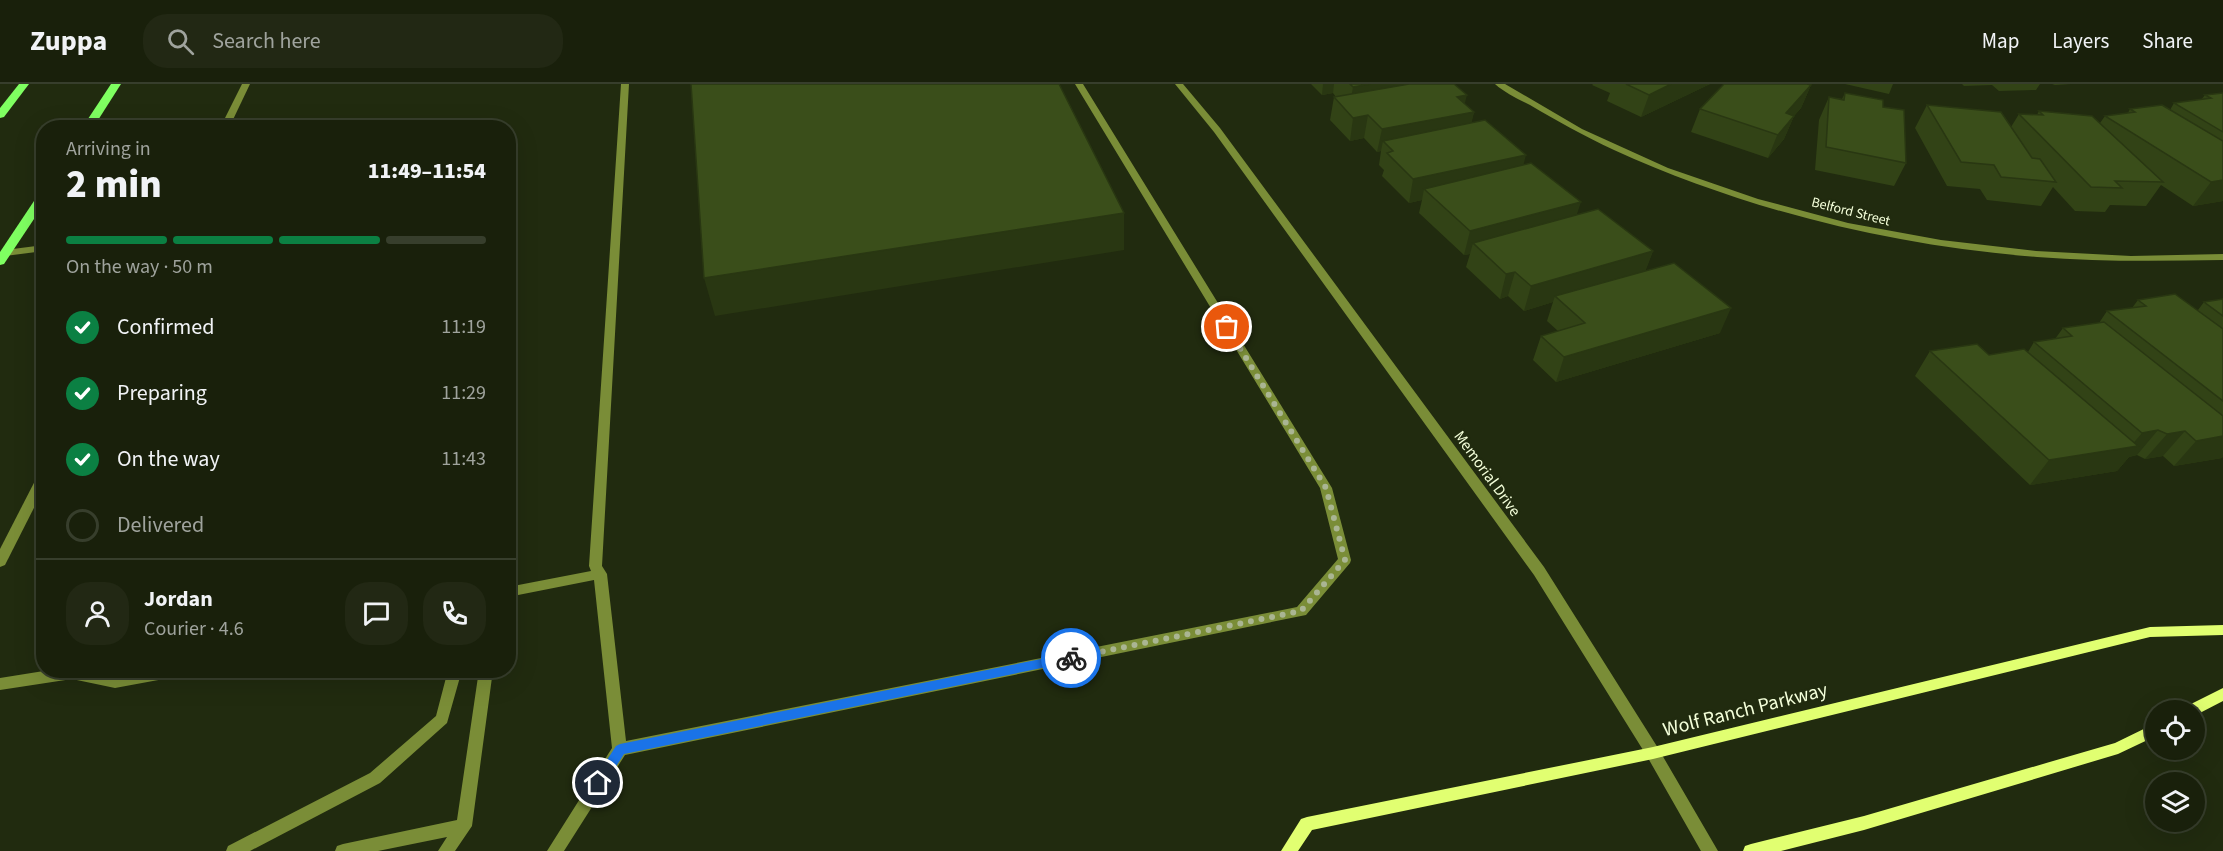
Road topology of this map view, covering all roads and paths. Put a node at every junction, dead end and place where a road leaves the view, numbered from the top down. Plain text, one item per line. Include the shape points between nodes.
1 (24, 84) edge
2 (116, 84) edge
3 (246, 84) edge
4 (625, 84) edge
5 (1079, 84) edge
6 (1179, 84) edge
7 (1498, 84) edge
8 (0, 115) edge
9 (92, 120) edge
10 (228, 120) edge
11 (36, 206) edge
12 (36, 250) edge
13 (2223, 256) edge
14 (3, 257) edge
15 (36, 491) edge
16 (0, 562) edge
17 (600, 574) junction
18 (516, 590) edge
19 (2223, 630) edge
20 (40, 678) edge
21 (101, 678) edge
22 (137, 678) edge
23 (453, 678) edge
24 (485, 678) edge
25 (0, 684) edge
26 (2223, 694) edge
27 (2205, 703) edge
28 (2145, 734) edge
29 (620, 749) junction
30 (1653, 753) junction
31 (464, 826) junction
32 (234, 851) edge
33 (344, 851) edge
34 (446, 851) edge
35 (555, 851) edge
36 (1289, 851) edge
37 (1710, 851) edge
38 (1751, 851) edge

1 - 8 main road
2 - 9 main road
3 - 10 street
4 - 17 street via 595,566
5 - 29 street via 1326,488 1345,560 1301,611
6 - 30 street, Memorial Drive via 1217,130 1539,571
7 - 13 street, Belford Street via 1539,111 1637,159 1754,201 1893,236 2038,255 2153,260
11 - 14 main road
12 - 14 street
15 - 16 street
17 - 18 street
17 - 29 street
19 - 30 street, Wolf Ranch Parkway via 2150,632
20 - 25 street
21 - 22 street via 115,682
23 - 32 street via 442,719 375,778
24 - 31 street
26 - 27 street
28 - 38 street via 2118,748 1864,823
29 - 35 street
30 - 36 street, Wolf Ranch Parkway via 1307,824
30 - 37 street, Memorial Drive
31 - 33 street
31 - 34 street

